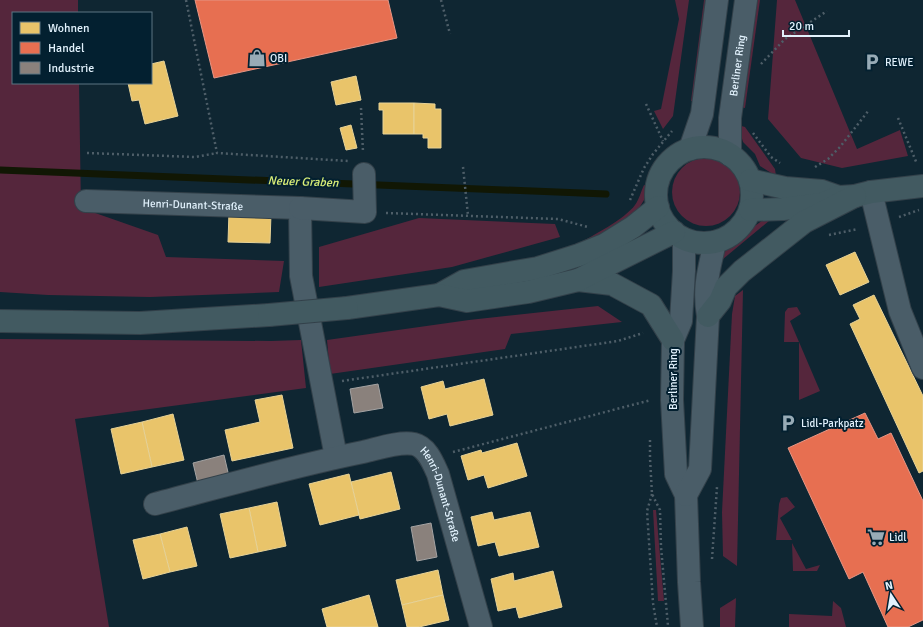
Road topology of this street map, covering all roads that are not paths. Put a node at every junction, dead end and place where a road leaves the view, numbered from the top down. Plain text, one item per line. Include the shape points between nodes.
1 (717, 0) edge
2 (746, 0) edge
3 (690, 149) junction
4 (730, 155) junction
5 (364, 169) road end
6 (750, 180) junction
7 (923, 186) edge
8 (855, 195) junction
9 (86, 201) dead end
10 (658, 207) junction
11 (300, 208) junction
12 (750, 210) junction
13 (679, 236) junction
14 (715, 242) junction
15 (578, 280) junction
16 (439, 295) junction
17 (708, 316) junction
18 (0, 321) edge
19 (673, 340) junction
20 (923, 368) edge
21 (336, 457) junction
22 (686, 495) junction
23 (155, 504) dead end
24 (481, 627) edge
25 (692, 627) edge

1 - 3 street via 702,114
2 - 4 street, Berliner Ring via 730,118
3 - 4 main road via 711,148
3 - 10 main road via 674,158 663,171 657,189
4 - 6 main road via 742,166
5 - 11 street, Henri-Dunant-Straße via 365,204
6 - 8 main road via 785,188
6 - 12 main road via 753,195
7 - 8 main road
8 - 12 main road via 822,204
8 - 17 main road via 804,222 742,271 726,287 720,301
8 - 20 street
9 - 11 street, Henri-Dunant-Straße
10 - 13 main road via 664,221
10 - 16 main road via 604,245 538,268 464,282
11 - 21 street via 301,276
12 - 14 main road via 743,225 730,236
13 - 14 main road via 699,243
13 - 15 main road
13 - 19 street, Berliner Ring via 684,271 681,321
14 - 17 street via 707,273 705,300
15 - 16 main road via 528,292 467,300
15 - 19 main road via 612,284 651,305
16 - 18 main road, bridge via 269,316 140,323
17 - 22 street via 700,469
19 - 22 street, Berliner Ring via 672,400 676,474
21 - 23 street, Henri-Dunant-Straße
21 - 24 street, Henri-Dunant-Straße via 403,444 415,444 425,451 438,474
22 - 25 street, Berliner Ring

